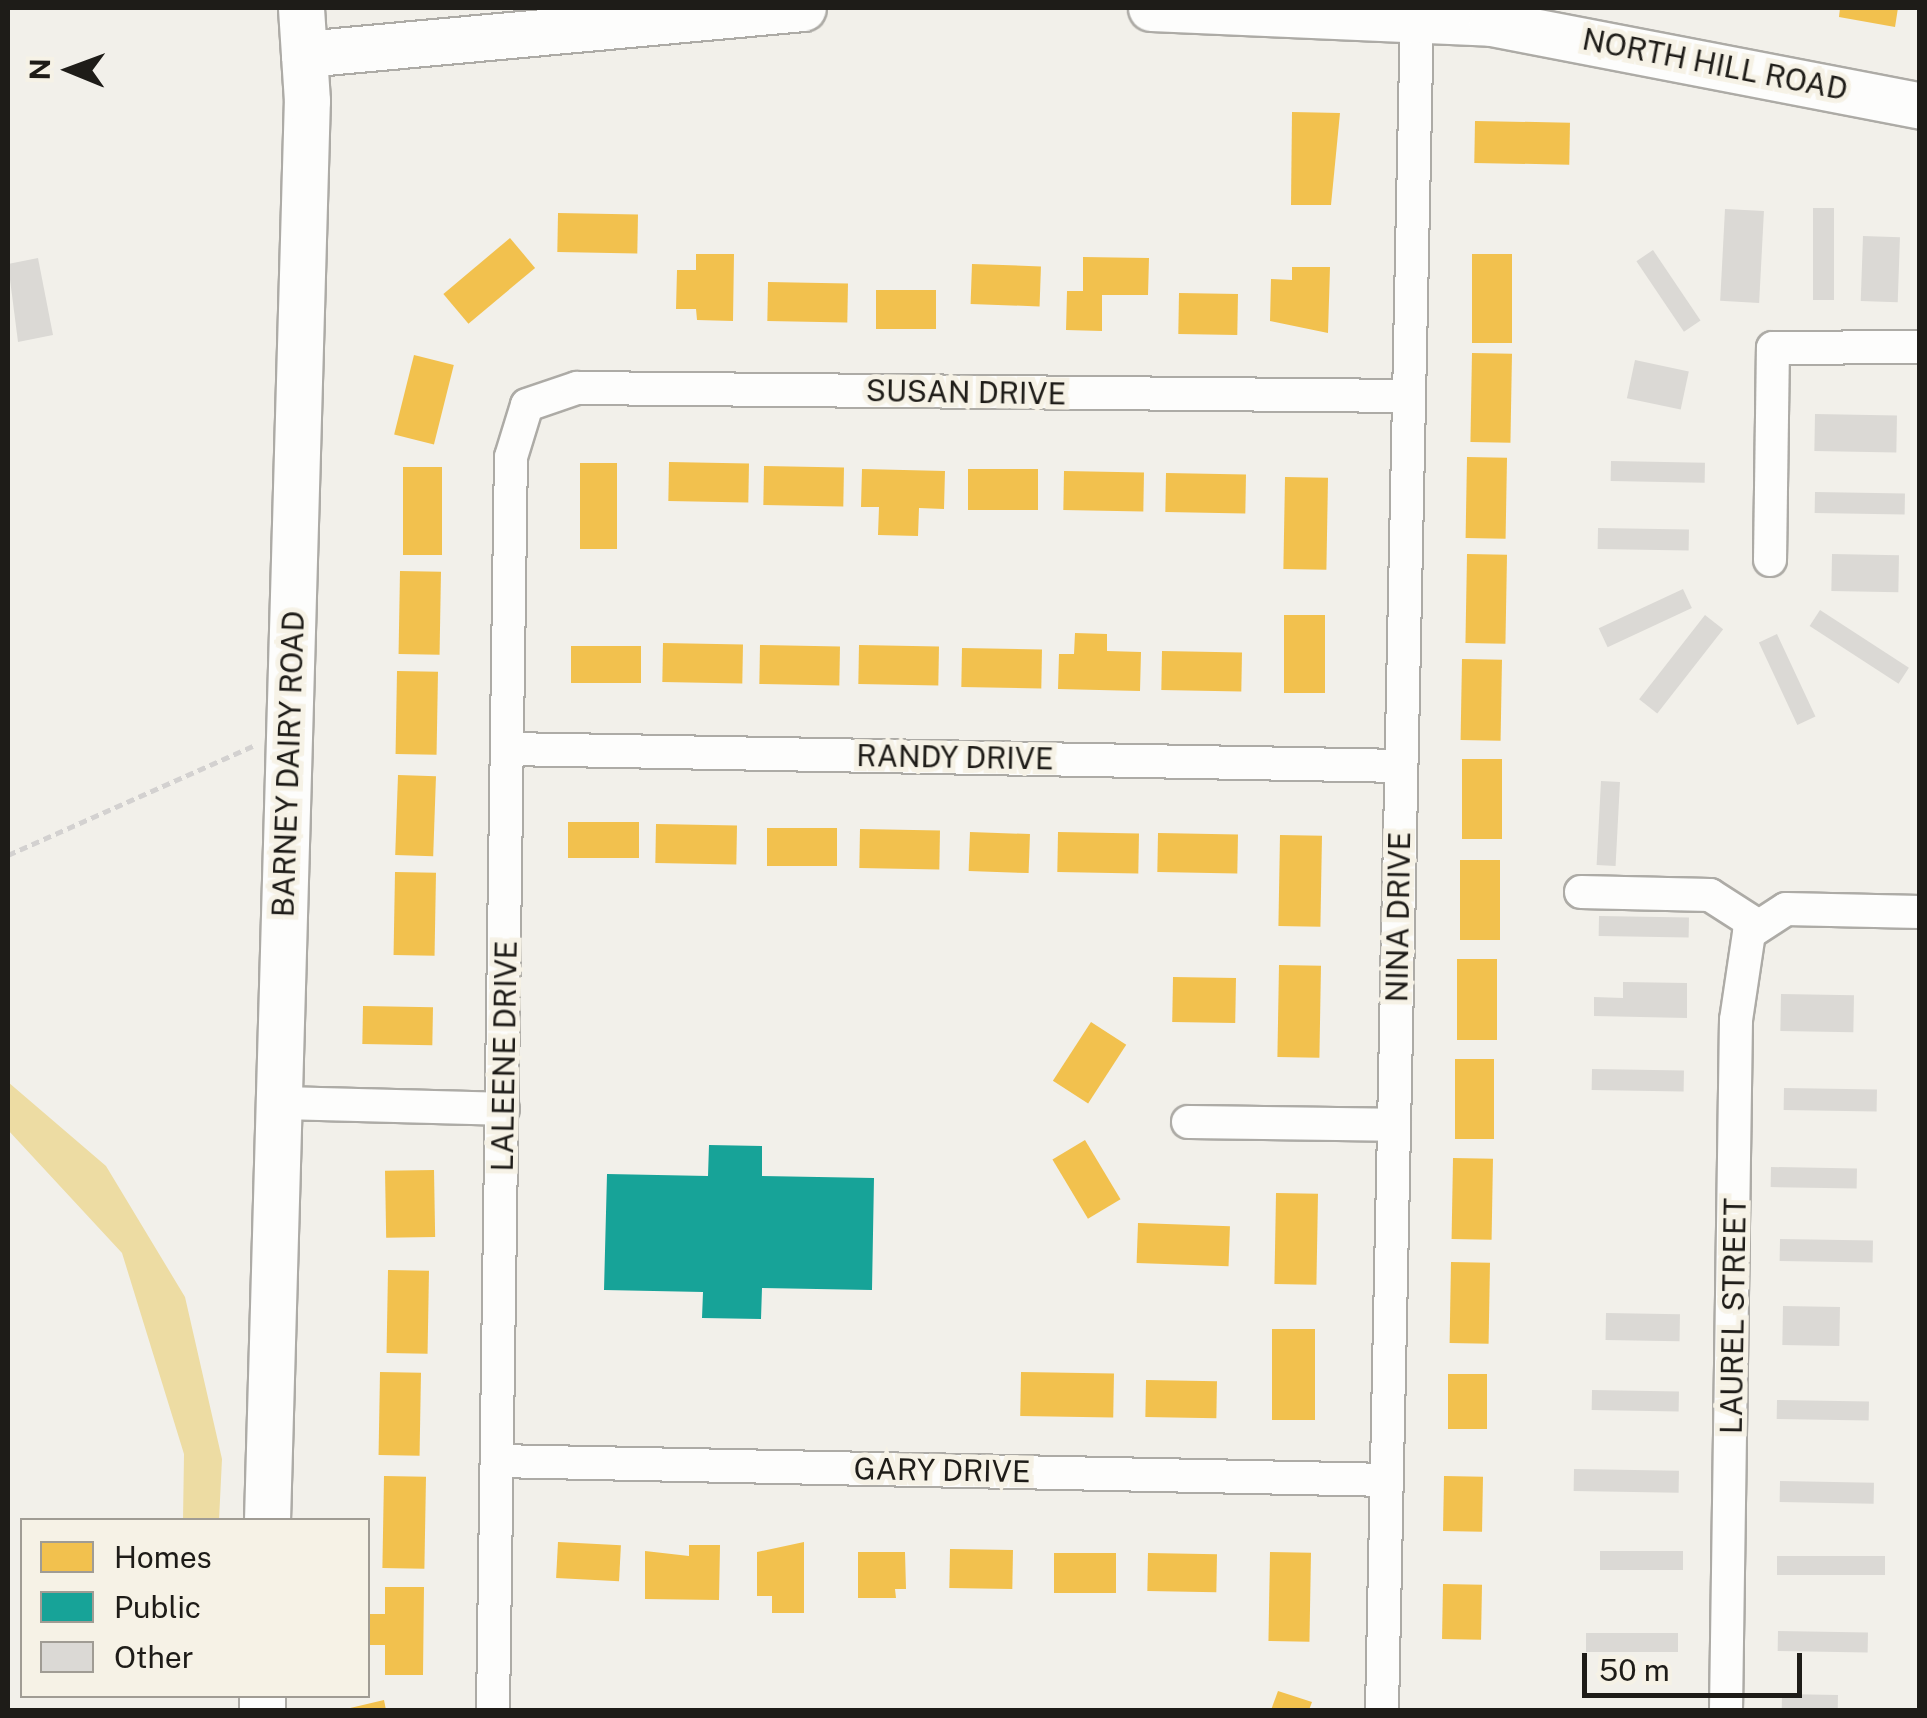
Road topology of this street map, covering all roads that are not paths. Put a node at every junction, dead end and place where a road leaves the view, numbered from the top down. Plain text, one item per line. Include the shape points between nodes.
1 (301, 8) edge
2 (803, 8) edge
3 (1150, 8) edge
4 (1417, 17) junction
5 (304, 54) junction
6 (1920, 106) edge
7 (1920, 347) edge
8 (1408, 396) junction
9 (527, 404) joint
10 (1770, 560) dead end
11 (508, 748) junction
12 (1401, 766) junction
13 (1582, 892) dead end
14 (1920, 912) edge
15 (1756, 925) junction
16 (279, 1103) junction
17 (503, 1109) junction
18 (1188, 1122) dead end
19 (1394, 1125) junction
20 (497, 1462) junction
21 (1387, 1480) junction
22 (267, 1518) edge
23 (493, 1710) edge
24 (1382, 1710) edge
25 (1726, 1710) edge

1 - 5 street, BARNEY DAIRY ROAD
2 - 5 street
3 - 4 street, NORTH HILL ROAD
4 - 6 street, NORTH HILL ROAD via 1678,55
4 - 8 street, NINA DRIVE
5 - 16 street, BARNEY DAIRY ROAD
7 - 10 street via 1774,348
8 - 9 street, SUSAN DRIVE via 577,388
8 - 12 street, NINA DRIVE
9 - 11 street, LALEENE DRIVE via 511,456
11 - 12 street, RANDY DRIVE
11 - 17 street, LALEENE DRIVE
12 - 19 street, NINA DRIVE
13 - 15 street via 1710,895
14 - 15 street via 1786,909
15 - 25 street, LAUREL STREET via 1736,1020
16 - 17 street
16 - 22 street, BARNEY DAIRY ROAD
17 - 20 street, LALEENE DRIVE
18 - 19 street
19 - 21 street, NINA DRIVE
20 - 21 street, GARY DRIVE
20 - 23 street, LALEENE DRIVE
21 - 24 street, NINA DRIVE

